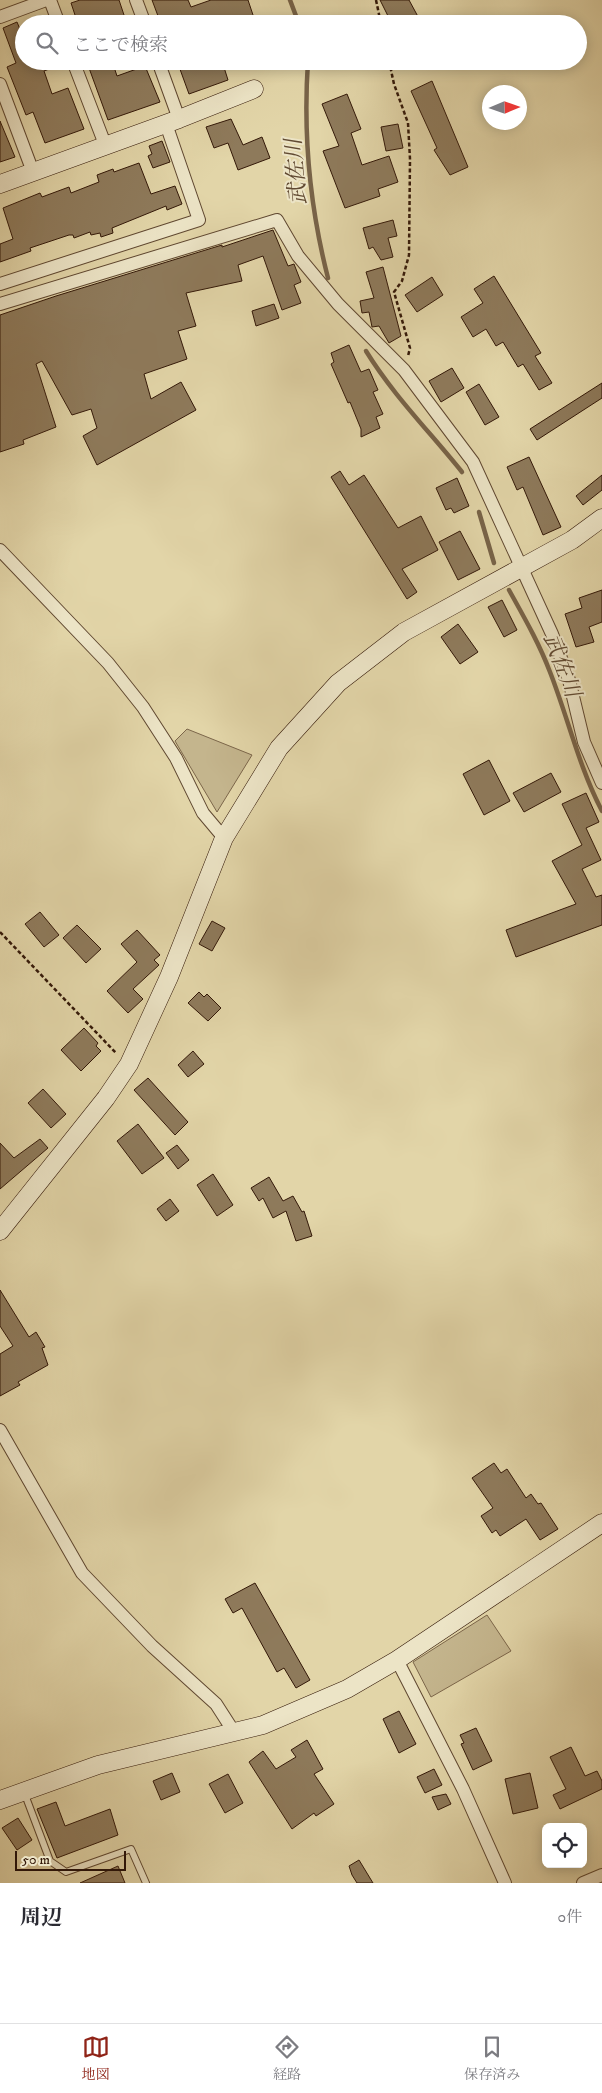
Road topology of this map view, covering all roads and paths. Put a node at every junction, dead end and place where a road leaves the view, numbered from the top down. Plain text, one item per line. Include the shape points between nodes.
1 (48, 0) edge
2 (136, 0) edge
3 (376, 0) edge
4 (55, 15) edge
5 (142, 15) edge
6 (379, 15) edge
7 (0, 17) edge
8 (76, 70) edge
9 (160, 70) edge
10 (391, 70) edge
11 (0, 84) edge
12 (254, 89) dead end
13 (172, 122) junction
14 (106, 147) junction
15 (33, 172) junction
16 (0, 184) edge
17 (0, 284) edge
18 (0, 304) edge
19 (404, 370) junction
20 (602, 518) edge
21 (0, 550) edge
22 (522, 568) junction
23 (602, 783) edge
24 (224, 838) junction
25 (0, 932) edge
26 (129, 1064) junction
27 (0, 1231) edge
28 (0, 1430) edge
29 (602, 1523) edge
30 (397, 1660) junction
31 (234, 1732) junction
32 (24, 1791) junction
33 (0, 1800) edge
34 (602, 1875) edge
35 (146, 1883) edge
36 (506, 1883) edge
37 (583, 1883) edge

1 - 4 street
1 - 7 street
2 - 5 street
3 - 6 path
8 - 14 street
9 - 13 street
10 - 19 path via 408,124 410,159 409,256 402,280 394,292 410,348
11 - 15 street
12 - 13 street
13 - 14 street
13 - 17 street via 199,220
14 - 15 street
15 - 16 street
18 - 19 street via 277,220 298,256 338,304
19 - 22 street via 473,462
20 - 22 street via 572,540
21 - 24 street via 108,663 143,707 176,758 204,813
22 - 23 street via 552,634 569,680 584,742
22 - 24 street via 404,632 338,683 279,748
24 - 26 street via 169,977
25 - 26 path
26 - 27 street via 106,1098
28 - 31 street via 82,1572 152,1646 216,1704
29 - 30 street
30 - 31 street via 347,1689 263,1725
30 - 36 street
31 - 32 street via 98,1765
32 - 33 street
32 - 35 lane via 50,1862 66,1872 131,1849
34 - 37 street

